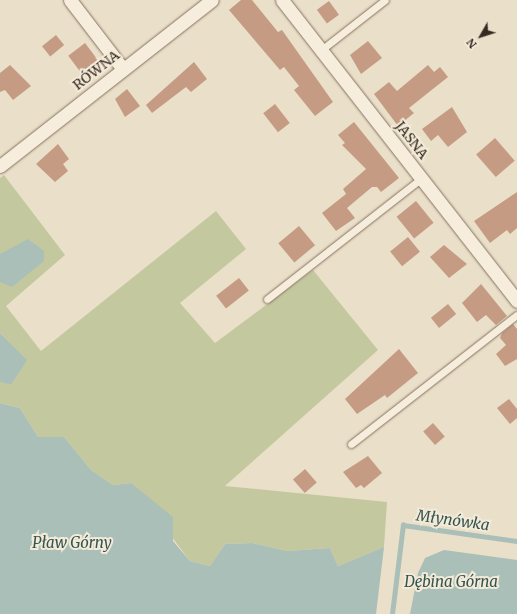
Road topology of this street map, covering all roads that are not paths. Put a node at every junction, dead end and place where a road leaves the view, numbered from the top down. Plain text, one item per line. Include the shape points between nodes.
1 (70, 0) edge
2 (212, 0) edge
3 (282, 0) edge
4 (385, 0) edge
5 (321, 50) junction
6 (123, 69) junction
7 (0, 166) edge
8 (422, 178) junction
9 (267, 299) dead end
10 (517, 301) edge
11 (517, 315) edge
12 (351, 444) dead end

1 - 6 street
2 - 6 street, RÓWNA
3 - 5 street, JASNA
4 - 5 lane
5 - 8 street, JASNA
6 - 7 street, RÓWNA
8 - 9 lane
8 - 10 street, JASNA
11 - 12 lane

